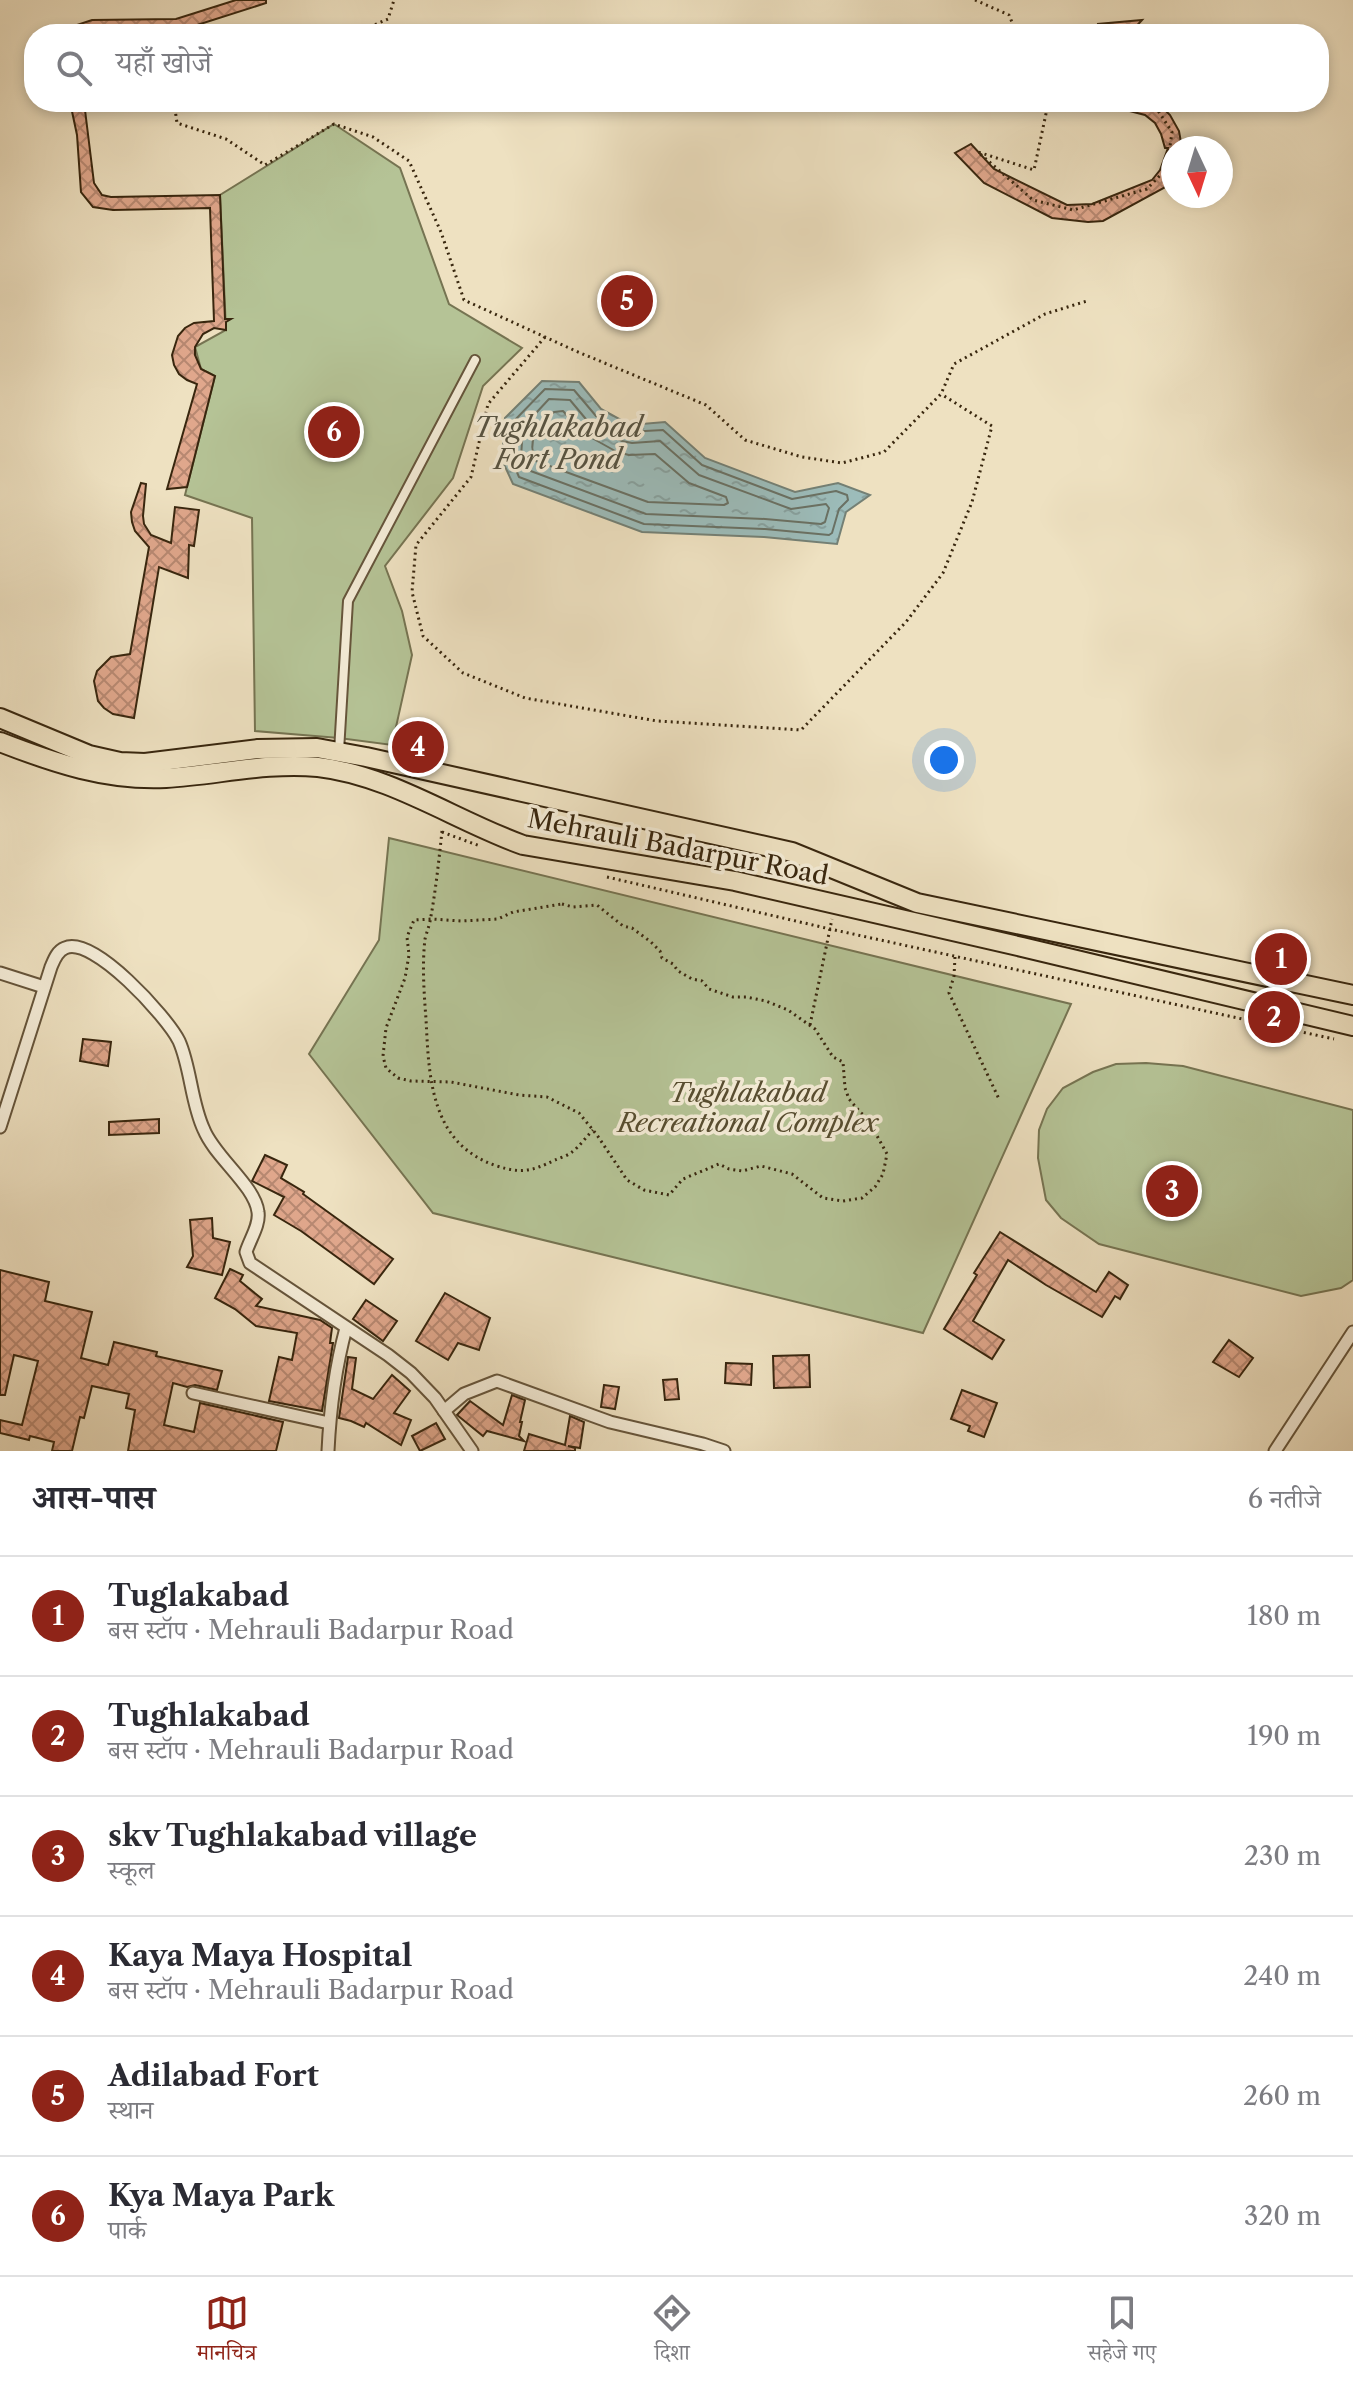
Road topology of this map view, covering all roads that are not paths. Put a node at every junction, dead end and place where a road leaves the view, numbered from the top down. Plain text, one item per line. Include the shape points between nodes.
1 (475, 360) dead end
2 (0, 718) edge
3 (0, 742) edge
4 (339, 752) junction
5 (0, 973) edge
6 (44, 987) junction
7 (1353, 995) edge
8 (1348, 1034) edge
9 (0, 1124) edge
10 (346, 1328) junction
11 (1353, 1332) edge
12 (193, 1393) dead end
13 (444, 1411) junction
14 (329, 1423) junction
15 (328, 1451) edge
16 (472, 1451) edge
17 (724, 1451) edge
18 (1275, 1451) edge

1 - 4 street via 348,601
2 - 4 main road, Mehrauli Badarpur Road via 89,755 120,762 258,749
3 - 8 main road, Mehrauli Badarpur Road via 48,761 120,776 166,778 263,767 321,767 372,780 523,845 836,904
4 - 7 main road, Mehrauli Badarpur Road via 792,852 917,903
5 - 6 street
6 - 9 street
6 - 10 street via 57,955 74,946 96,953 155,1008 179,1042 204,1130 255,1201 258,1221 247,1258
10 - 13 street via 411,1373
10 - 14 street
11 - 18 street
12 - 14 street
13 - 16 street
13 - 17 street via 464,1394 497,1381 610,1422
14 - 15 street

